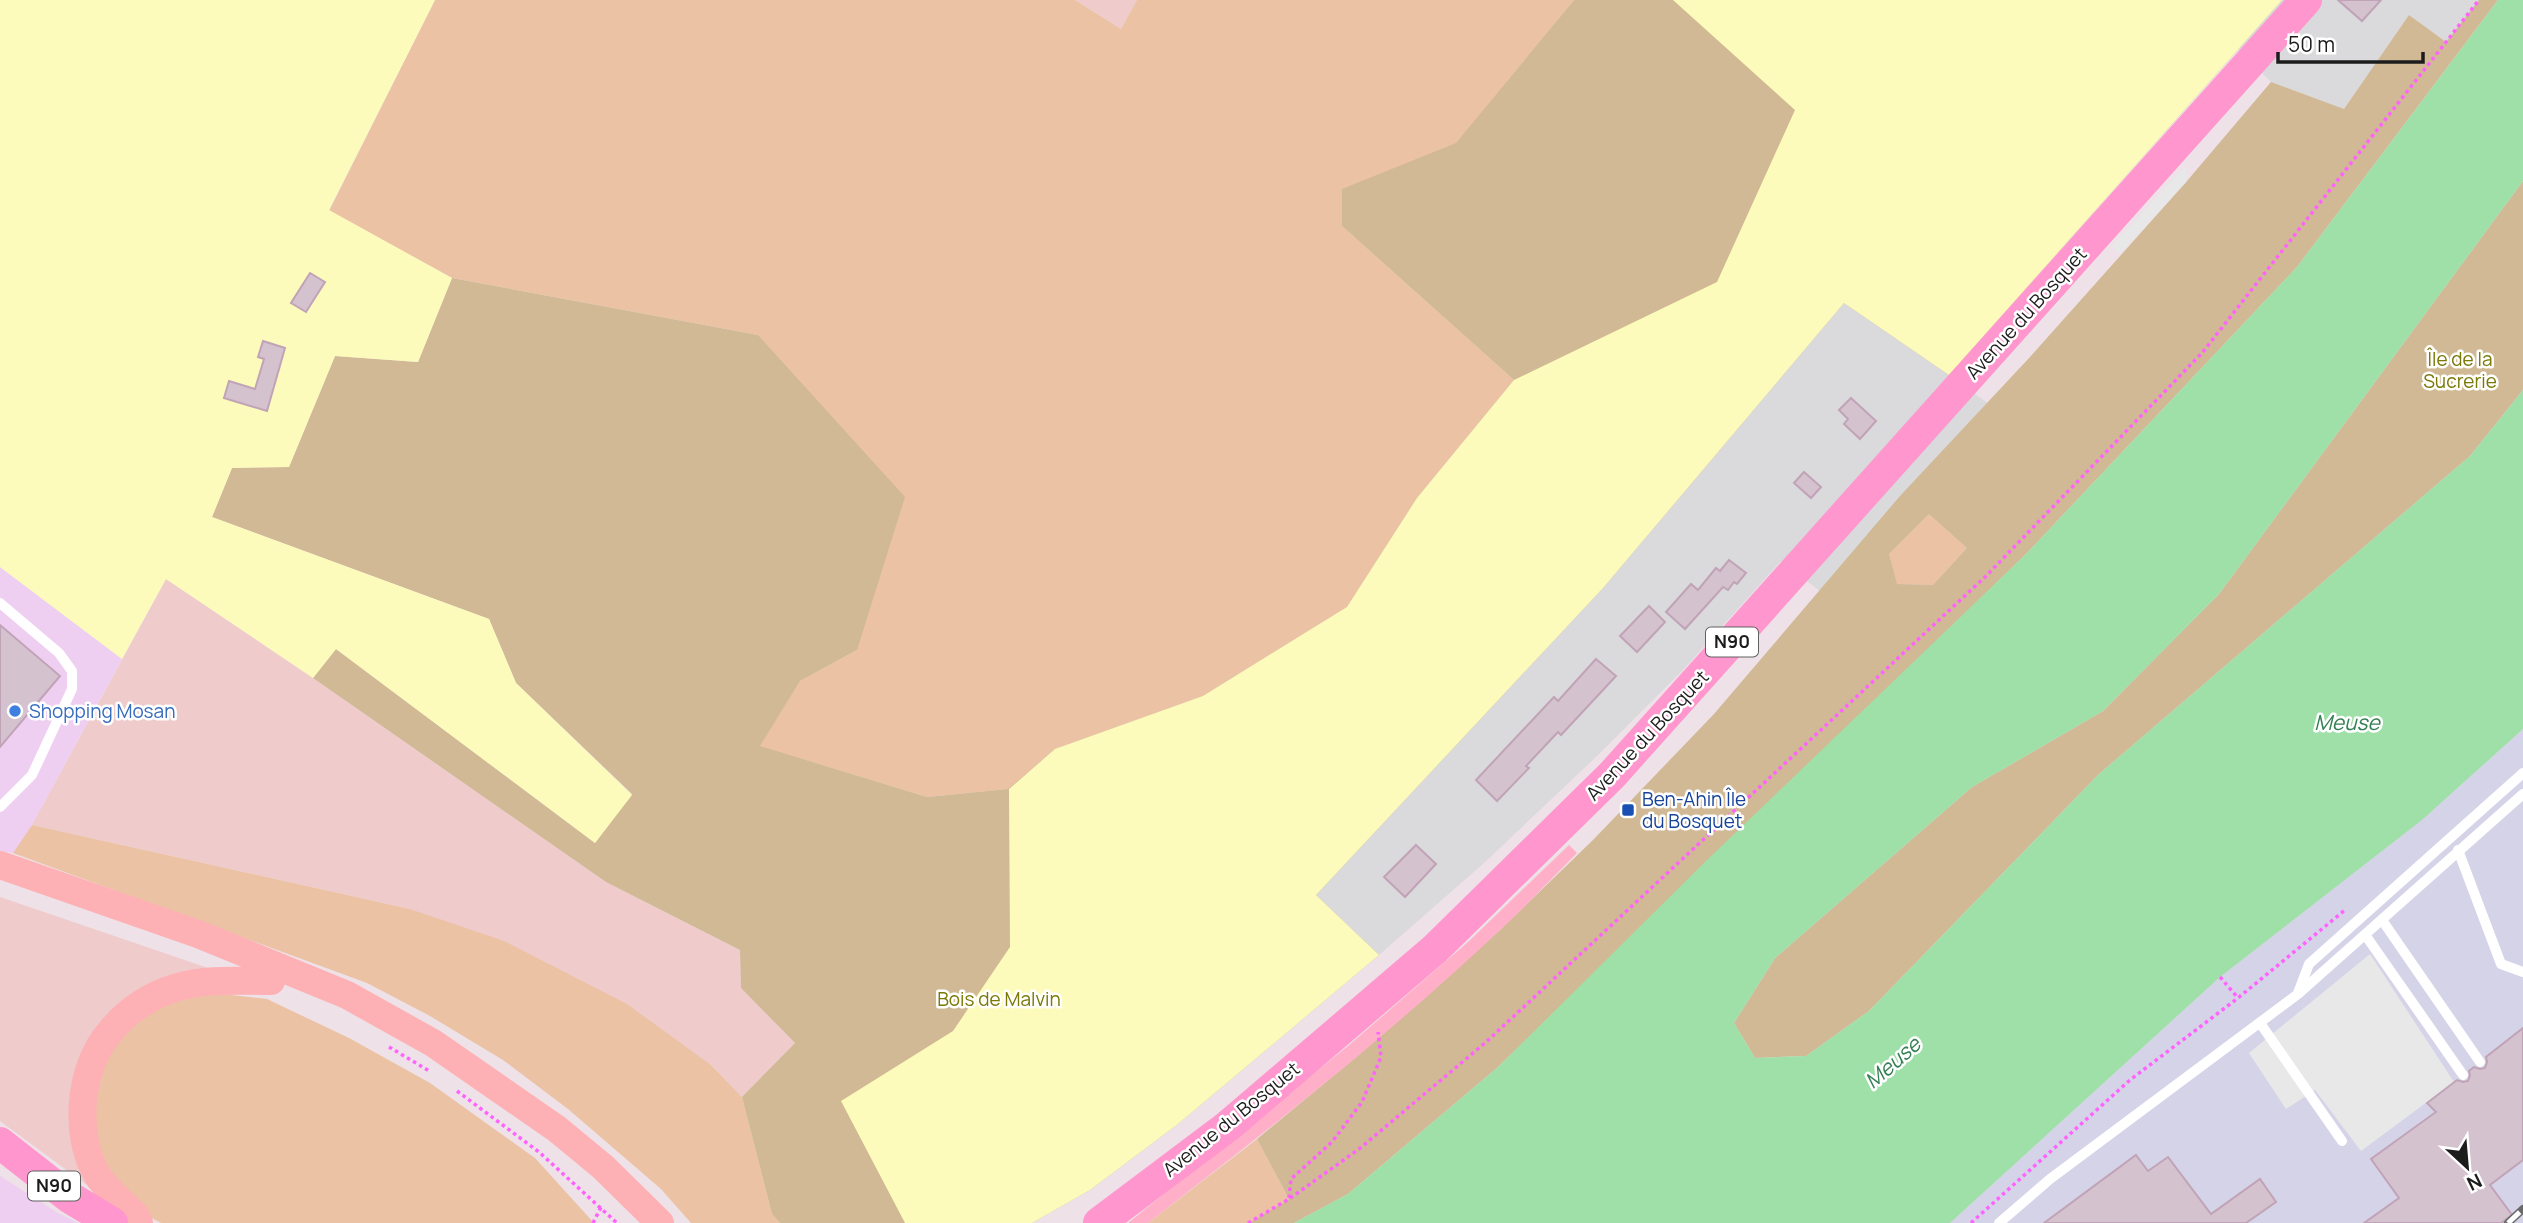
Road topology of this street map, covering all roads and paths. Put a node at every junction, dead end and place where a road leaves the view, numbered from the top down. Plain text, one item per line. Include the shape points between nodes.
1 (2306, 0) edge
2 (2479, 0) edge
3 (0, 603) edge
4 (2523, 773) edge
5 (2523, 794) edge
6 (0, 807) edge
7 (2458, 850) junction
8 (0, 866) edge
9 (0, 882) edge
10 (2351, 905) dead end
11 (2382, 920) junction
12 (2366, 936) junction
13 (2523, 972) edge
14 (2220, 977) dead end
15 (271, 981) junction
16 (2298, 994) junction
17 (2238, 998) junction
18 (1374, 1002) junction
19 (2260, 1023) junction
20 (384, 1043) dead end
21 (2480, 1062) dead end
22 (2463, 1075) dead end
23 (438, 1076) dead end
24 (448, 1084) dead end
25 (2342, 1141) dead end
26 (0, 1143) edge
27 (1289, 1199) junction
28 (601, 1208) junction
29 (111, 1223) edge
30 (139, 1223) edge
31 (593, 1223) edge
32 (617, 1223) edge
33 (634, 1223) edge
34 (660, 1223) edge
35 (1099, 1223) edge
36 (1248, 1223) edge
37 (1971, 1223) edge
38 (1999, 1223) edge

1 - 18 main road, Avenue du Bosquet / N90 via 1612,775 1435,949
2 - 27 path via 2202,353 1985,577 1485,1043 1359,1149
3 - 6 lane via 59,653 72,671 65,708 32,775
4 - 16 lane via 2309,964
5 - 7 lane
7 - 11 lane
7 - 13 lane via 2501,964
8 - 34 main road via 198,934 347,995 433,1043 557,1129
9 - 15 main road
10 - 17 path
11 - 12 lane
11 - 21 lane
12 - 16 lane
12 - 22 lane
14 - 17 path
15 - 30 main road via 202,981 173,988 148,999 107,1034 92,1063 84,1095 83,1135 98,1176
15 - 33 main road via 339,1012 501,1108
16 - 19 lane
17 - 37 path via 2130,1080
18 - 27 path via 1381,1057 1362,1102 1332,1142 1291,1179
18 - 35 main road, Avenue du Bosquet / N90 via 1228,1126
19 - 25 lane
19 - 38 lane via 2050,1179
20 - 23 path
24 - 28 path via 539,1152
26 - 29 main road, N90
27 - 36 path
28 - 31 path
28 - 32 path

